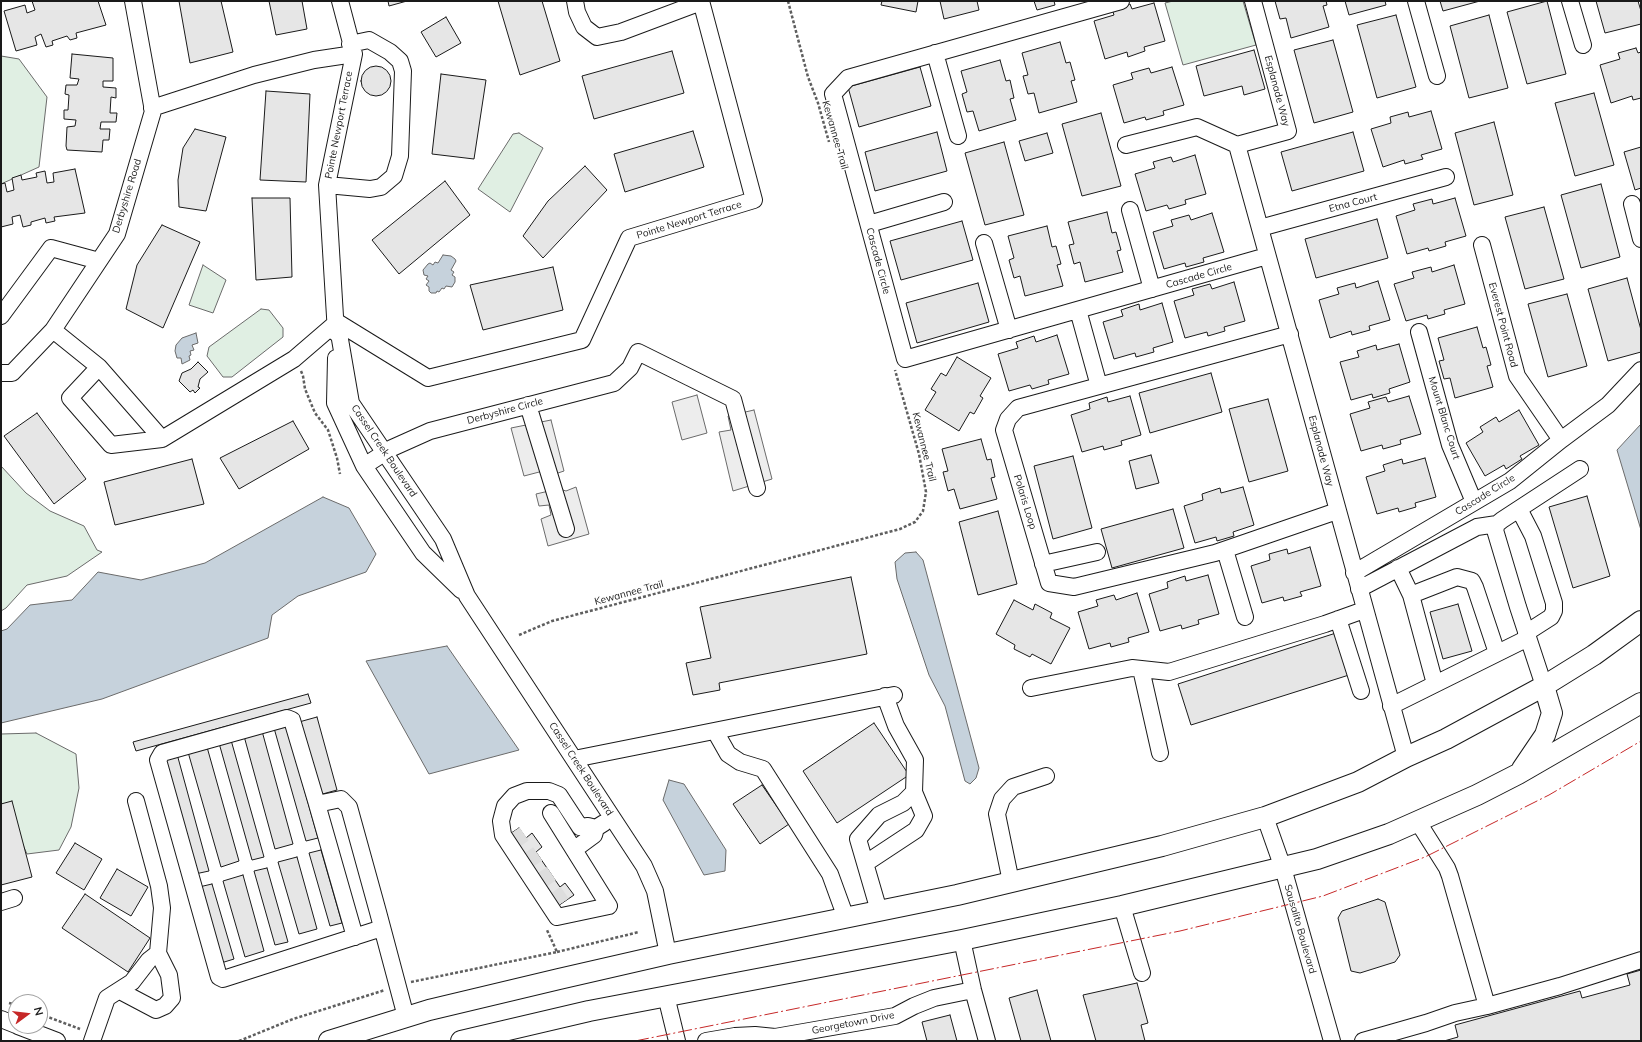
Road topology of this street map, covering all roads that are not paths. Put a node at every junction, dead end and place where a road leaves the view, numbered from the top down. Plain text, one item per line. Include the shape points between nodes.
1 (133, 1) edge
2 (340, 1) edge
3 (575, 1) edge
4 (701, 1) edge
5 (1121, 1) edge
6 (1253, 1) edge
7 (1416, 1) edge
8 (1570, 1) edge
9 (1583, 44) dead end
10 (352, 49) junction
11 (935, 53) junction
12 (1437, 76) dead end
13 (152, 108) junction
14 (958, 136) dead end
15 (1126, 145) dead end
16 (1237, 145) junction
17 (1446, 177) dead end
18 (327, 185) junction
19 (944, 202) dead end
20 (1632, 204) dead end
21 (1130, 210) dead end
22 (868, 224) junction
23 (1260, 228) junction
24 (1641, 239) edge
25 (984, 243) dead end
26 (1482, 245) dead end
27 (1267, 256) junction
28 (99, 261) junction
29 (1152, 289) junction
30 (1078, 310) junction
31 (1, 316) edge
32 (337, 322) junction
33 (53, 330) junction
34 (1009, 330) junction
35 (1419, 332) dead end
36 (1290, 334) junction
37 (99, 366) junction
38 (1641, 370) edge
39 (1, 373) edge
40 (1099, 386) junction
41 (528, 405) junction
42 (162, 439) junction
43 (1561, 440) junction
44 (384, 453) junction
45 (364, 466) junction
46 (1580, 469) dead end
47 (757, 488) dead end
48 (1474, 502) junction
49 (1519, 509) junction
50 (1337, 511) junction
51 (1497, 524) junction
52 (566, 529) dead end
53 (1225, 550) junction
54 (1097, 552) dead end
55 (1043, 564) junction
56 (1398, 568) junction
57 (1354, 573) junction
58 (1359, 589) junction
59 (1411, 595) junction
60 (467, 596) junction
61 (1364, 610) junction
62 (1245, 617) dead end
63 (1338, 620) junction
64 (1641, 621) edge
65 (1527, 636) junction
66 (1497, 653) junction
67 (1141, 669) junction
68 (1435, 684) junction
69 (1544, 686) junction
70 (1031, 688) dead end
71 (1361, 691) dead end
72 (1641, 703) edge
73 (1391, 706) junction
74 (715, 732) junction
75 (1160, 753) dead end
76 (1406, 757) junction
77 (574, 759) junction
78 (1518, 774) junction
79 (1046, 776) dead end
80 (542, 790) junction
81 (914, 792) junction
82 (136, 801) dead end
83 (317, 804) junction
84 (551, 813) dead end
85 (612, 817) junction
86 (1265, 817) junction
87 (1418, 822) junction
88 (596, 828) junction
89 (513, 832) tunnel mouth
90 (575, 849) junction
91 (866, 863) junction
92 (1282, 868) junction
93 (1011, 882) junction
94 (1122, 906) junction
95 (879, 911) junction
96 (846, 918) junction
97 (382, 928) junction
98 (355, 937) junction
99 (962, 940) junction
100 (158, 953) junction
101 (668, 954) junction
102 (1641, 960) edge
103 (1142, 973) dead end
104 (973, 990) junction
105 (120, 991) junction
106 (666, 996) junction
107 (1487, 1006) junction
108 (406, 1017) junction
109 (38, 1034) edge
110 (57, 1041) edge
111 (92, 1041) edge
112 (329, 1041) edge
113 (461, 1041) edge
114 (677, 1041) edge
115 (706, 1041) edge
116 (987, 1041) edge
117 (1332, 1041) edge
118 (1363, 1041) edge

1 - 13 street, Derbyshire Road
2 - 10 street, Pointe Newport Terrace
3 - 4 street via 584,27 597,37 621,32
4 - 32 street, Pointe Newport Terrace via 754,200 629,238 582,340 428,378
5 - 11 street, Cascade Circle
6 - 16 street, Esplanade Way via 1288,131
7 - 12 street
8 - 9 street
10 - 13 street via 254,75
10 - 18 street, Pointe Newport Terrace
10 - 18 street via 369,40 400,61 403,71 400,156 394,176 381,187 370,189
11 - 14 street
11 - 22 street, Cascade Circle via 848,78 833,94
13 - 28 street, Derbyshire Road via 117,234
15 - 16 street via 1197,127
16 - 23 street, Esplanade Way
17 - 23 street, Etna Court
18 - 32 street, Pointe Newport Terrace
19 - 22 street
20 - 24 street
21 - 29 street
22 - 34 street, Cascade Circle via 905,360
23 - 27 street, Esplanade Way
25 - 34 street
26 - 43 street, Everest Point Road via 1517,376
27 - 29 street, Cascade Circle
27 - 36 street, Esplanade Way
28 - 31 street via 51,248
28 - 33 street, Derbyshire Road
29 - 30 street, Cascade Circle
30 - 34 street, Cascade Circle
30 - 40 street
32 - 42 street via 294,359
32 - 44 street, Cassel Creek Boulevard via 351,404
32 - 45 street, Cassel Creek Boulevard via 335,403
33 - 37 street
33 - 39 street, Derbyshire Road via 12,374
35 - 48 street, Mount Blanc Court via 1450,445
36 - 40 street, Polaris Loop
36 - 50 street, Esplanade Way
37 - 42 street
37 - 42 street via 70,398 111,445
38 - 43 street, Cascade Circle via 1608,405
40 - 55 street, Polaris Loop via 1018,408 1008,419 1004,430
41 - 44 street, Derbyshire Circle via 430,431
41 - 47 street, Derbyshire Circle via 614,383 630,368 638,352 733,399
41 - 52 street
43 - 48 street, Cascade Circle via 1510,481
44 - 45 street, Derbyshire Circle
44 - 60 street, Cassel Creek Boulevard via 443,538
45 - 60 street, Cassel Creek Boulevard via 423,553
46 - 49 street
48 - 57 street, Cascade Circle
49 - 51 street
49 - 65 street via 1533,536 1554,603 1554,611 1550,617
50 - 53 street, Polaris Loop
50 - 57 street, Esplanade Way
51 - 56 street via 1477,527
51 - 65 street via 1495,530
53 - 55 street, Polaris Loop via 1074,587 1049,583
53 - 62 street
54 - 55 street
56 - 58 street
56 - 59 street
57 - 58 street, Esplanade Way
58 - 61 street, Esplanade Way
59 - 66 street via 1457,576 1472,581
59 - 68 street
60 - 77 street, Cassel Creek Boulevard
61 - 63 street
61 - 73 street, Esplanade Way
63 - 67 street via 1169,672
63 - 71 street
64 - 69 main road via 1594,655
65 - 66 street
65 - 69 street
66 - 68 street
67 - 70 street via 1132,668
67 - 75 street
68 - 73 street
69 - 76 main road via 1446,739
69 - 78 main road via 1552,713 1546,735
72 - 78 main road
73 - 76 street, Esplanade Way
74 - 77 street
74 - 81 street via 889,696 896,726 915,760
74 - 96 street via 728,754 740,762 763,769 830,874
76 - 86 main road via 1358,782
77 - 85 street, Cassel Creek Boulevard
78 - 87 main road
79 - 93 street via 1013,787 1002,799 997,814
80 - 88 street via 559,795 580,827
80 - 89 street via 513,809 508,823
80 - 90 street via 527,791 514,796 505,806 501,821 503,835 557,917 565,909 610,906
81 - 91 street via 903,803 879,815 858,839
81 - 91 street via 924,816 916,830
82 - 100 street via 159,886 162,908
83 - 97 street via 341,799 349,807
83 - 98 street
83 - 98 street via 292,720 286,718 162,753 158,760 219,977 223,979
84 - 90 street
85 - 88 street
85 - 101 street, Cassel Creek Boulevard via 644,866 655,891
86 - 92 street, Sausalito Boulevard
86 - 93 main road via 1162,846
87 - 92 main road via 1317,859
87 - 107 street via 1447,868
88 - 90 street via 594,835
91 - 95 street
92 - 94 main road
92 - 117 street, Sausalito Boulevard
93 - 95 main road
94 - 99 main road
94 - 103 street
95 - 96 main road
96 - 101 main road
97 - 98 street
97 - 108 street
99 - 104 street
99 - 106 main road
100 - 105 street via 148,960 132,982
100 - 105 street via 169,975 172,998 166,1006 156,1010
101 - 108 main road via 551,980
102 - 107 street
104 - 115 street, Georgetown Drive via 934,998 894,1016 775,1037 735,1036
104 - 116 street
105 - 111 street via 107,998
106 - 113 main road
106 - 114 street
107 - 118 street
108 - 112 main road
109 - 110 street

